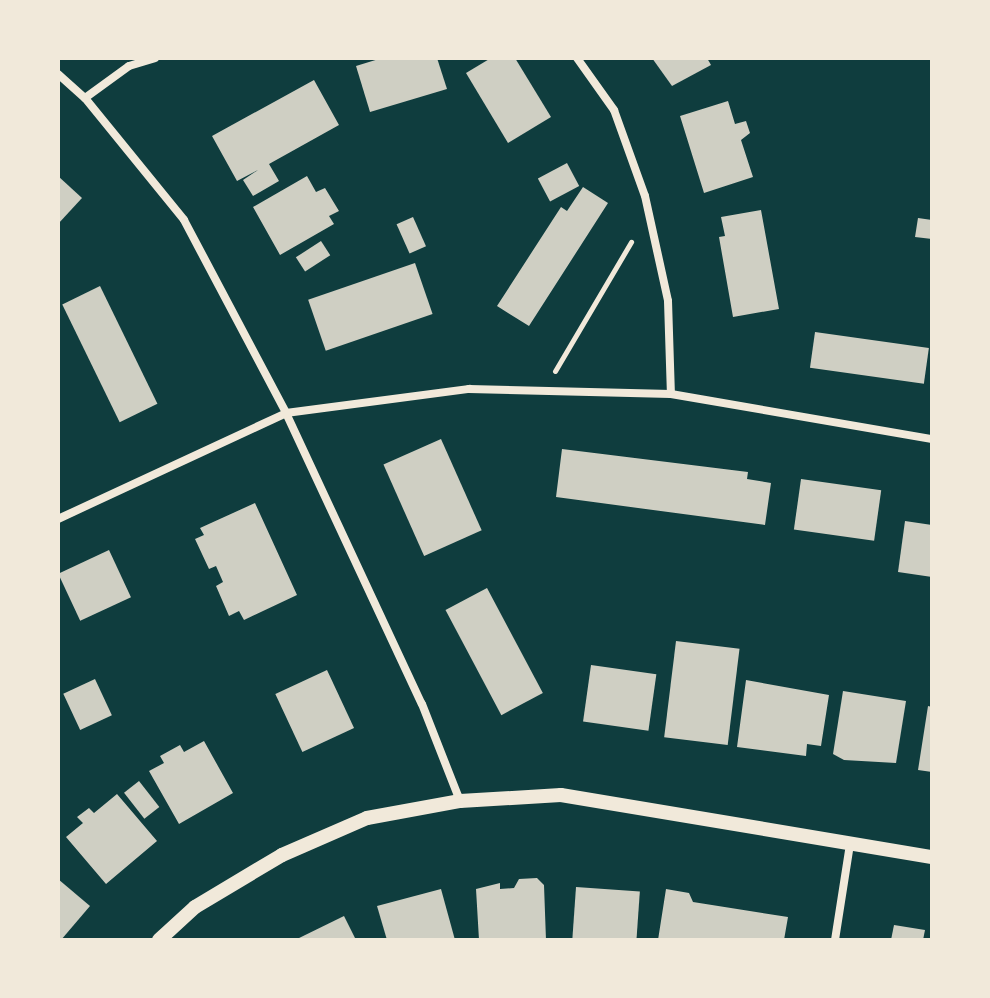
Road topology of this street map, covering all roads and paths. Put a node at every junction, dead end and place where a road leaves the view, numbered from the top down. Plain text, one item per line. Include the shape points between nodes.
1 (155, 58) edge
2 (577, 58) edge
3 (58, 74) edge
4 (85, 98) junction
5 (653, 230) junction
6 (548, 391) junction
7 (671, 394) junction
8 (286, 413) junction
9 (932, 439) edge
10 (58, 519) edge
11 (460, 801) junction
12 (850, 844) junction
13 (932, 857) edge
14 (159, 940) edge
15 (835, 940) edge

1 - 4 street via 129,66
2 - 5 street via 614,110
3 - 4 street
4 - 8 street via 184,220
5 - 6 path via 634,238 559,360
5 - 7 street via 668,301
6 - 7 street
6 - 8 street via 469,389
7 - 9 street
8 - 10 street
8 - 11 street via 422,704
11 - 12 street via 561,795
11 - 14 street via 367,818 282,855 195,907
12 - 13 street
12 - 15 street

